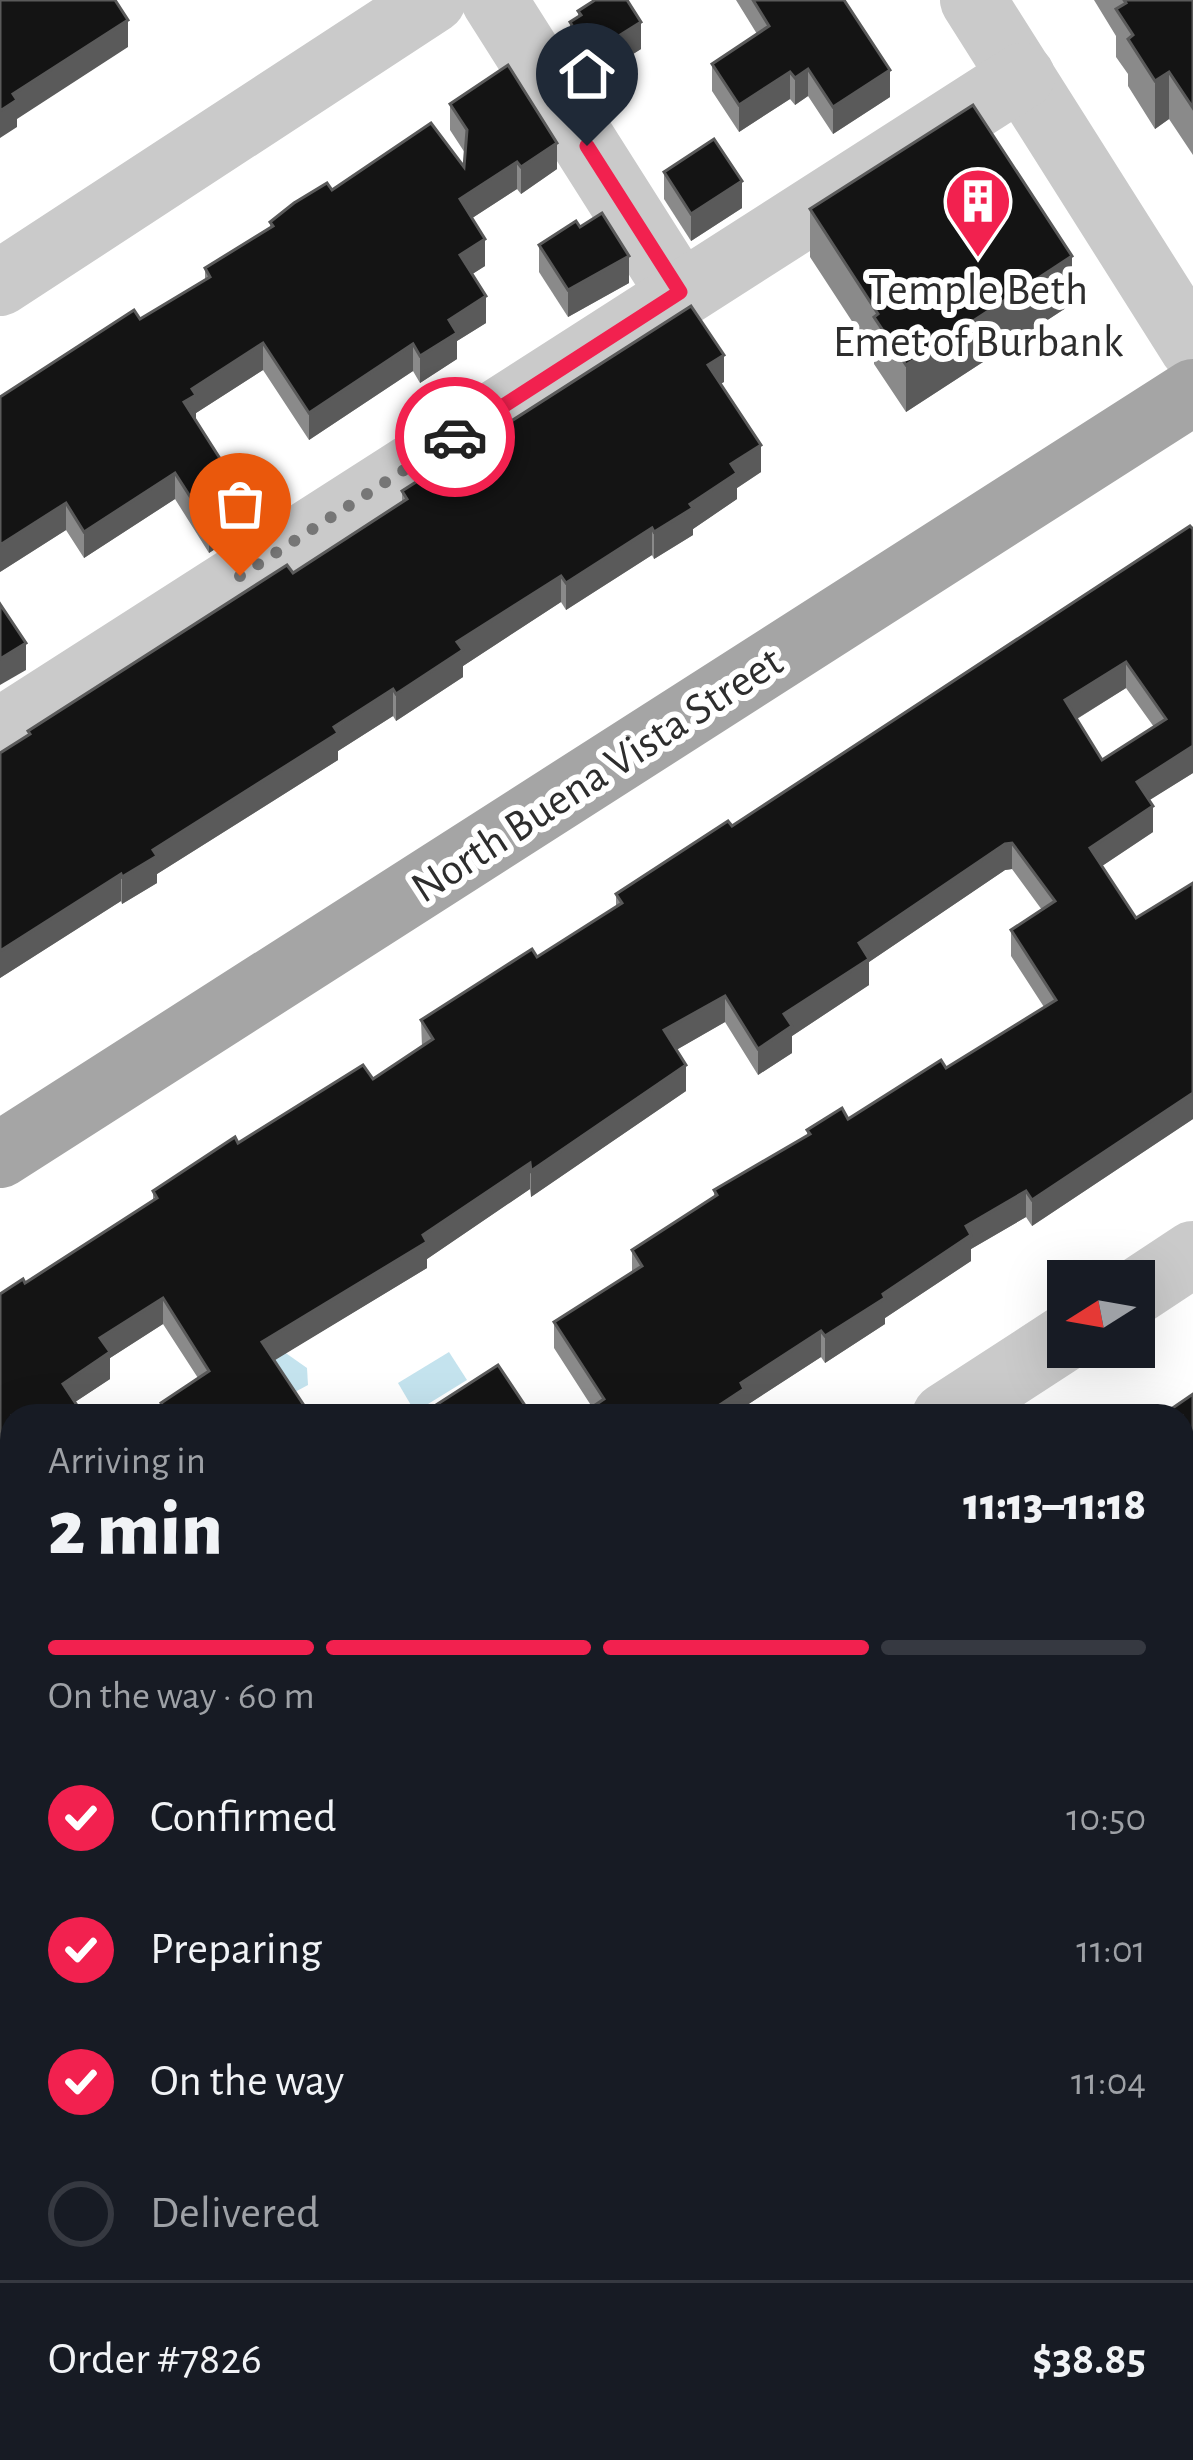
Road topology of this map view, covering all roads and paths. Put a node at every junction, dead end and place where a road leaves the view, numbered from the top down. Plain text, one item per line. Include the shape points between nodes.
1 (433, 0) edge
2 (494, 0) edge
3 (973, 0) edge
4 (1022, 76) junction
5 (0, 284) edge
6 (680, 292) junction
7 (1193, 348) edge
8 (1193, 392) edge
9 (0, 731) edge
10 (0, 1155) edge
11 (1193, 1255) edge
12 (1155, 1279) edge
13 (1047, 1350) edge
14 (963, 1404) edge

1 - 5 street
2 - 6 street
3 - 4 street
4 - 6 street
4 - 7 street
6 - 9 street
8 - 10 main road, North Buena Vista Street
11 - 12 street
13 - 14 street

